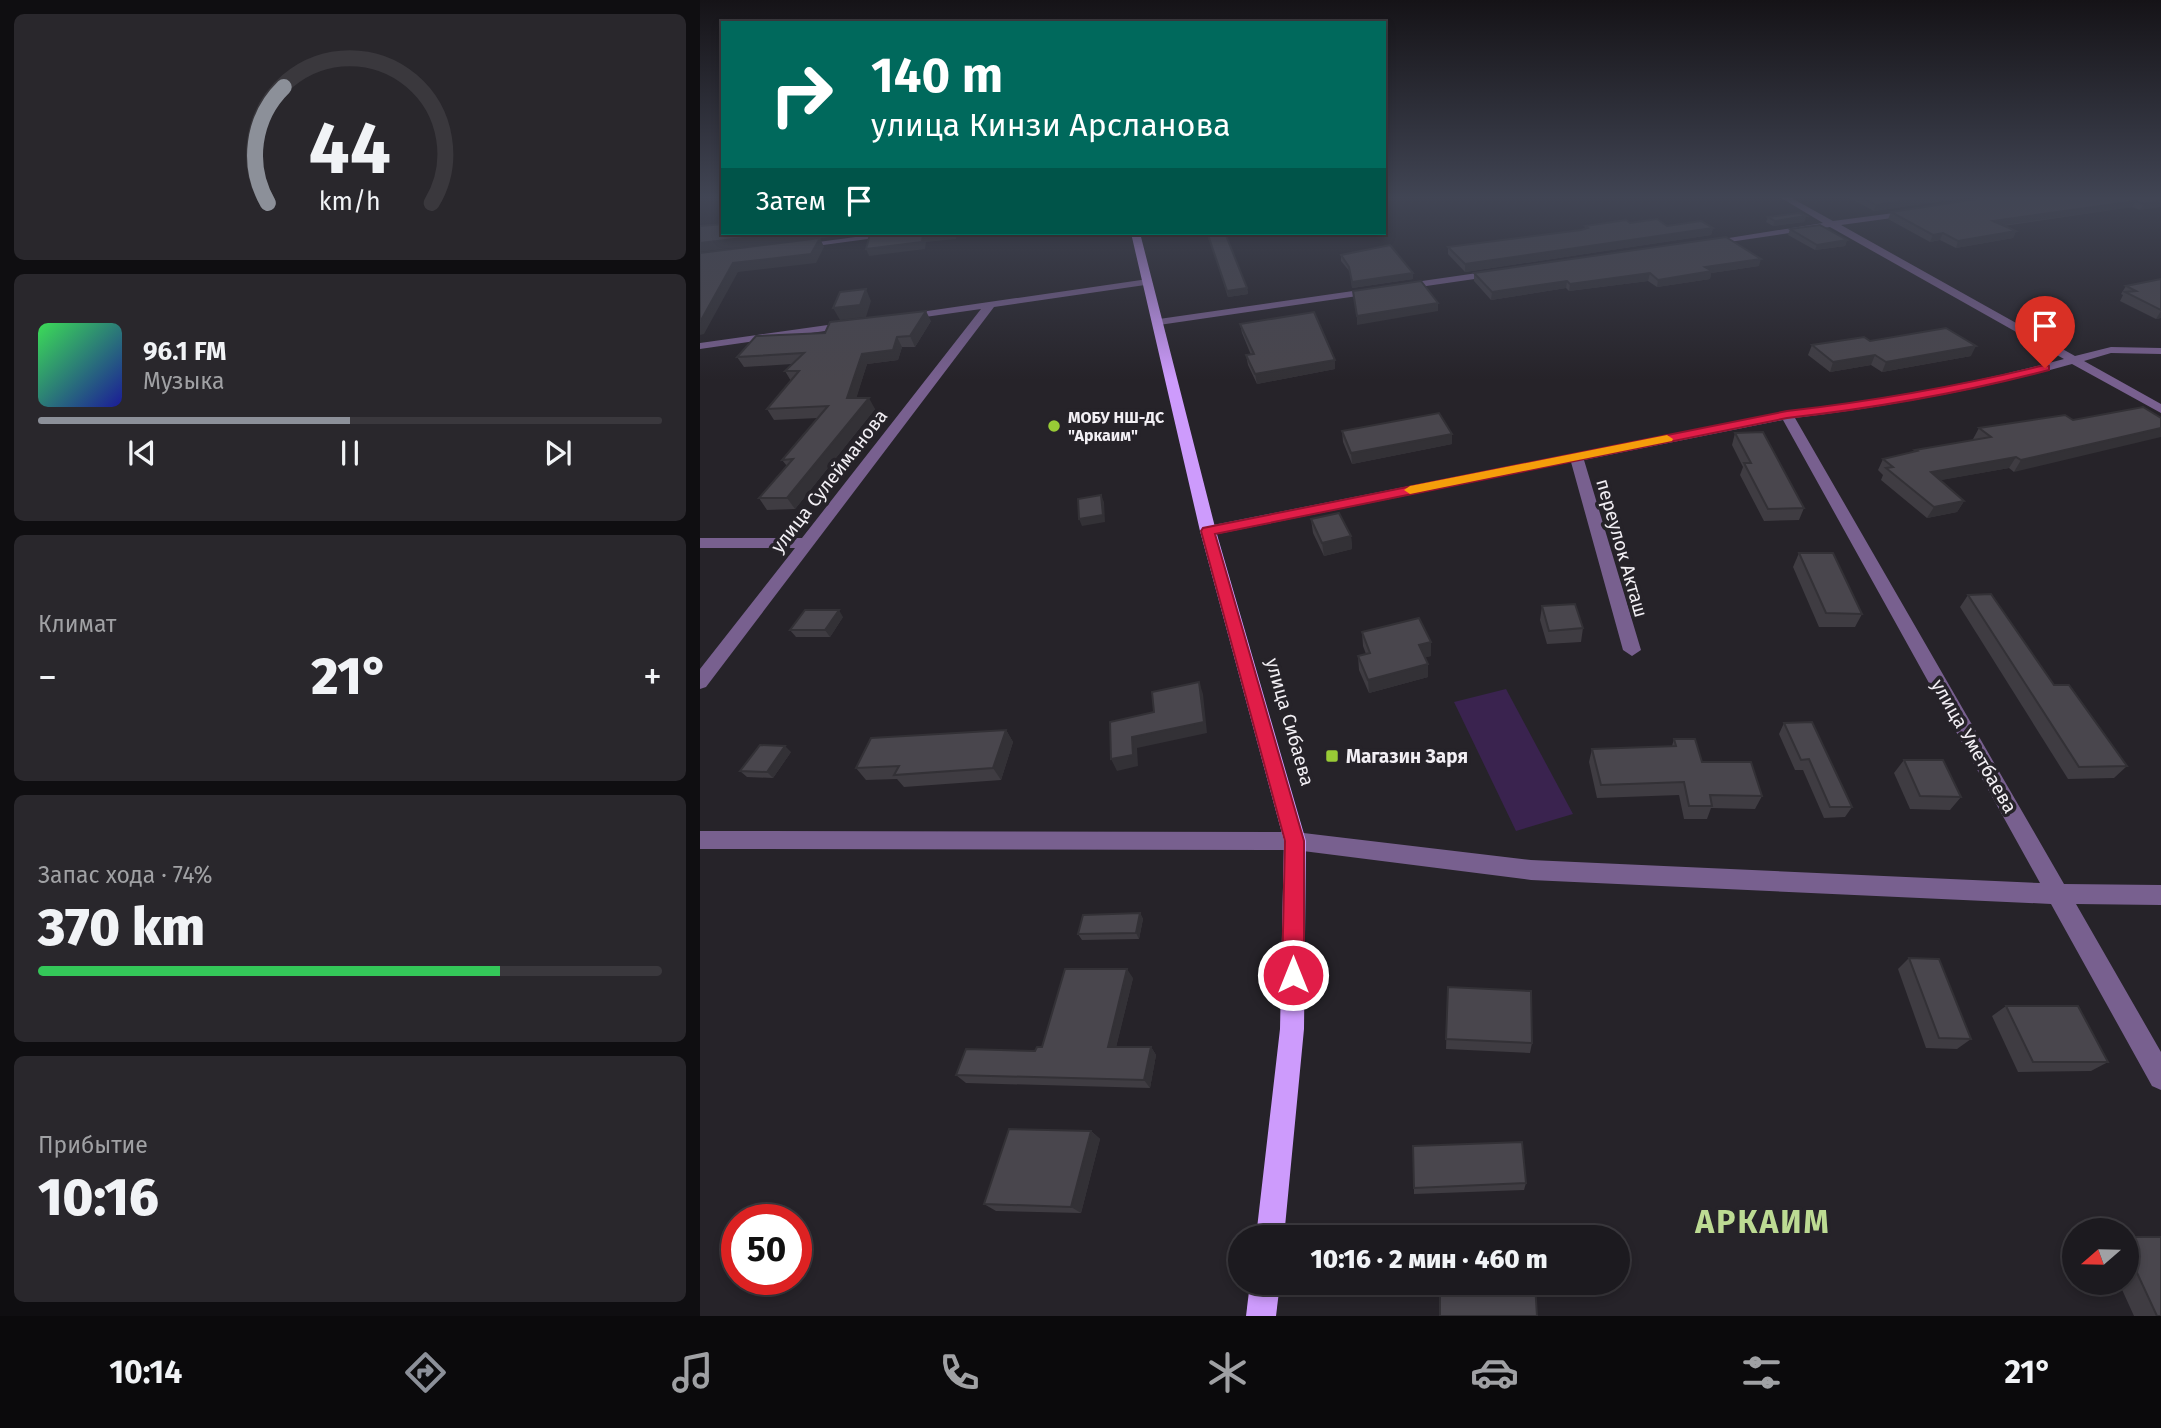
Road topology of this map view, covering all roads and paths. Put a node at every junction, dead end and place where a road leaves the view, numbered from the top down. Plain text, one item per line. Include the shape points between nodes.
1 (1141, 257) edge
2 (1890, 257) edge
3 (1516, 270) edge
4 (1148, 282) junction
5 (990, 305) junction
6 (893, 319) edge
7 (1159, 322) junction
8 (866, 323) edge
9 (700, 346) edge
10 (2161, 351) edge
11 (2073, 359) junction
12 (2161, 409) edge
13 (1787, 415) junction
14 (1576, 457) junction
15 (1208, 531) junction
16 (700, 542) edge
17 (805, 543) junction
18 (1632, 650) dead end
19 (700, 682) edge
20 (700, 840) edge
21 (1295, 841) junction
22 (2059, 894) junction
23 (2161, 895) edge
24 (2161, 1077) edge
25 (1270, 1225) edge
26 (1264, 1295) edge
27 (1261, 1316) edge

1 - 4 main road, улица Сибаева
2 - 11 street
3 - 7 street
4 - 5 street
4 - 7 main road, улица Сибаева
5 - 6 street
5 - 17 street, улица Сулейманова
7 - 15 main road, улица Сибаева
8 - 9 street
10 - 11 street via 2110,350
11 - 12 street
11 - 13 street via 1982,384
13 - 14 street
13 - 22 street, улица Уметбаева
14 - 15 street
14 - 18 street, переулок Акташ
15 - 21 main road, улица Сибаева
16 - 17 street
17 - 19 street, улица Сулейманова
20 - 21 street
21 - 22 street via 1531,870
21 - 25 main road, улица Сибаева via 1292,1029
22 - 23 street
22 - 24 street, улица Уметбаева
26 - 27 main road

